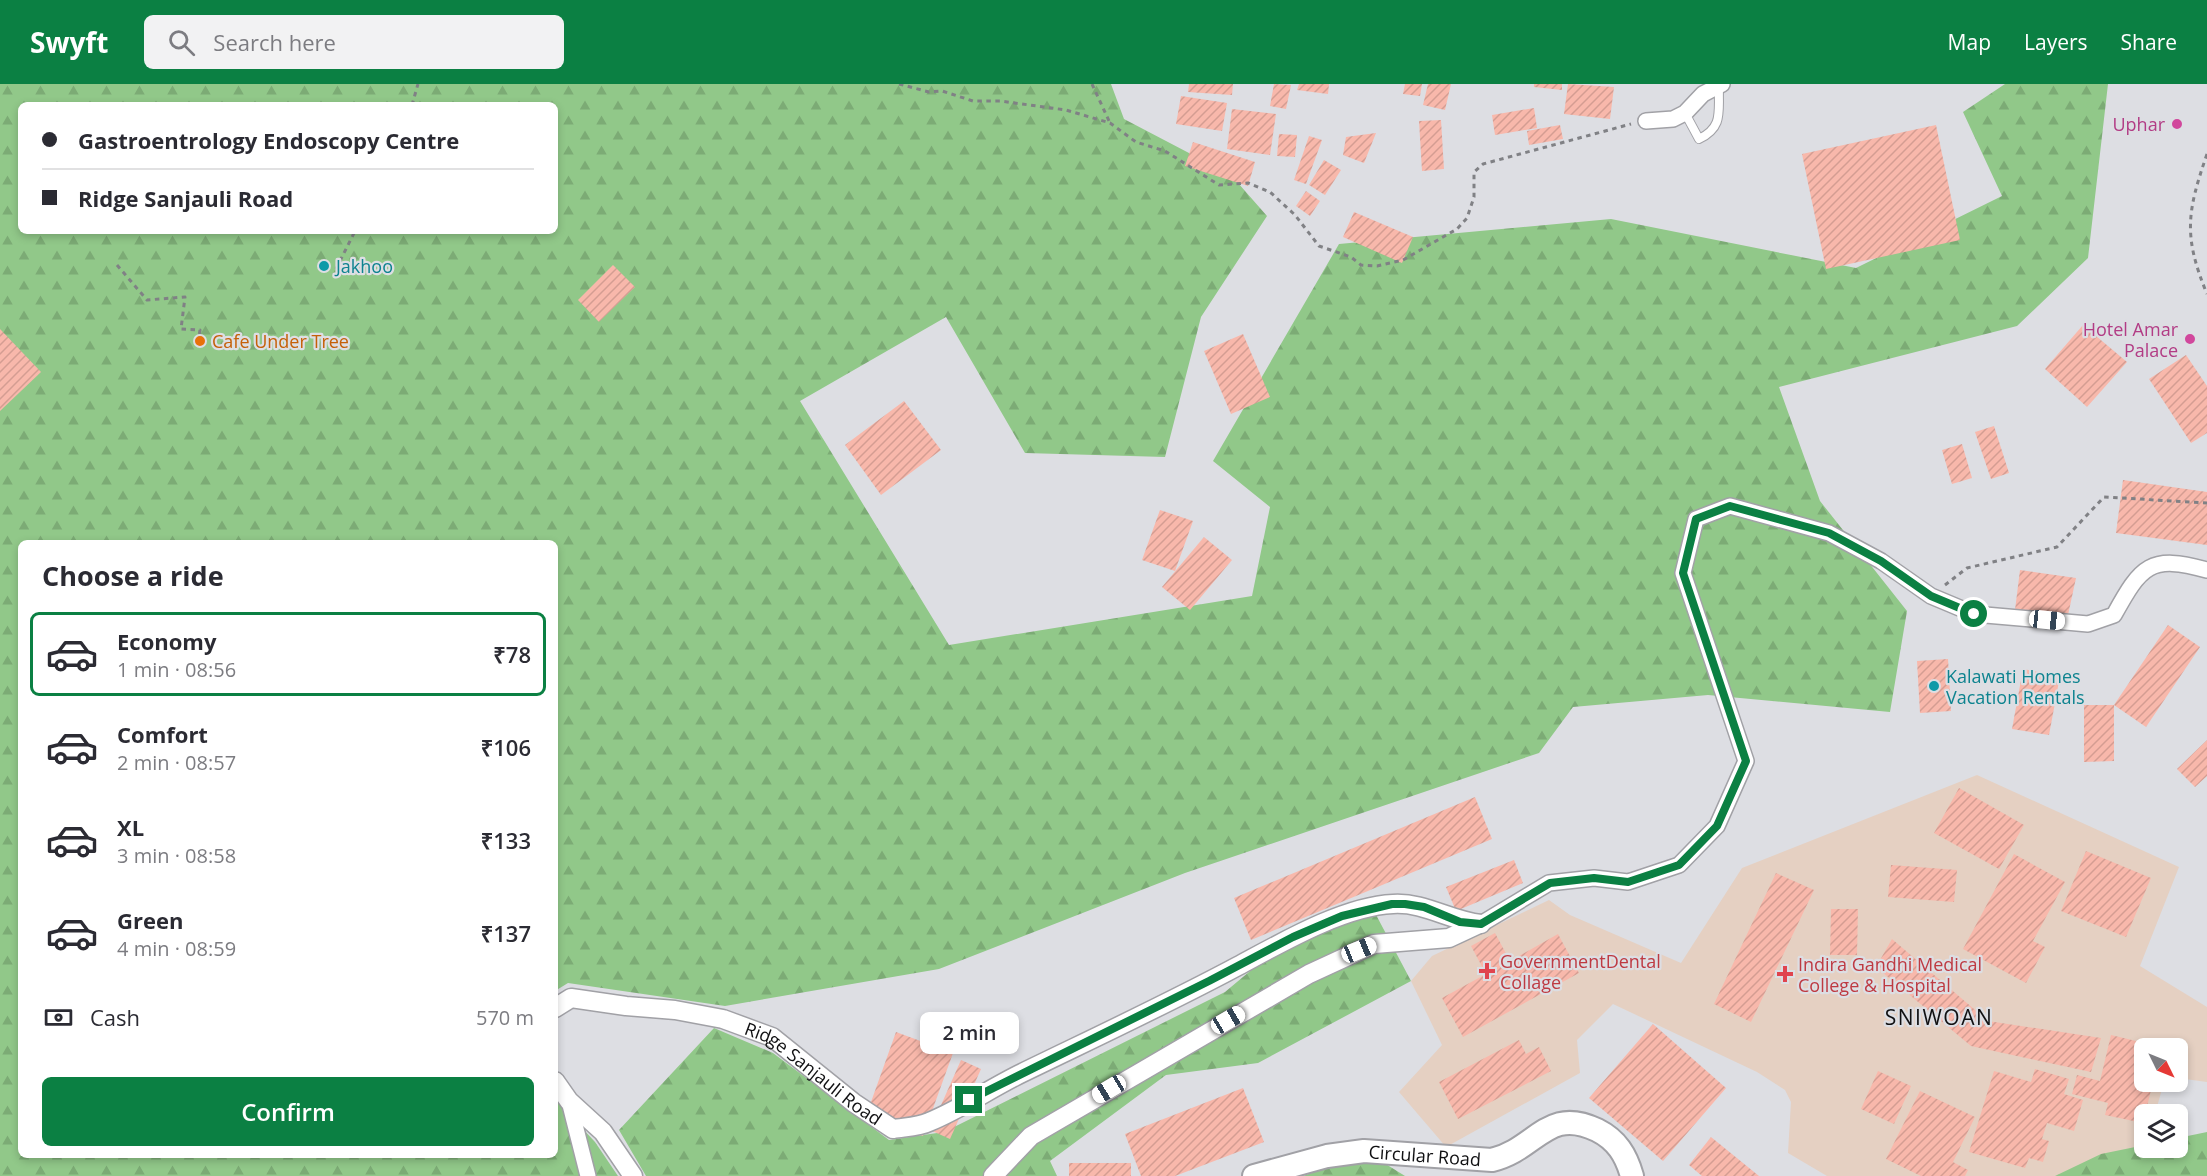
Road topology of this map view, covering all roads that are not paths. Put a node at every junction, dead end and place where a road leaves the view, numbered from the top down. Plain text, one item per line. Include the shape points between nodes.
1 (1720, 85) edge
2 (1685, 113) junction
3 (1646, 121) road end
4 (2207, 570) edge
5 (1481, 924) junction
6 (558, 1006) edge
7 (558, 1086) edge
8 (569, 1101) junction
9 (588, 1176) edge
10 (633, 1176) edge
11 (993, 1176) edge
12 (1254, 1176) edge
13 (1632, 1176) edge

1 - 2 street via 1703,94
1 - 2 lane via 1718,122 1712,133 1699,139
2 - 3 street via 1673,119
4 - 5 street via 2179,562 2148,566 2131,585 2114,615 2088,624 1974,614 1931,596 1881,561 1829,533 1730,506 1696,519 1683,573 1746,761 1717,826 1679,865 1628,882 1594,878 1550,883
5 - 6 street, Ridge Sanjauli Road via 1460,922 1424,907 1405,904 1342,916 989,1089 928,1123 893,1129 772,1037 723,1019 571,998
5 - 11 street via 1449,938 1374,944 1308,974 1031,1136
7 - 8 street
8 - 9 street
8 - 10 street via 603,1132
12 - 13 main road, Circular Road via 1328,1156 1364,1151 1492,1160 1569,1120 1579,1121 1618,1144

